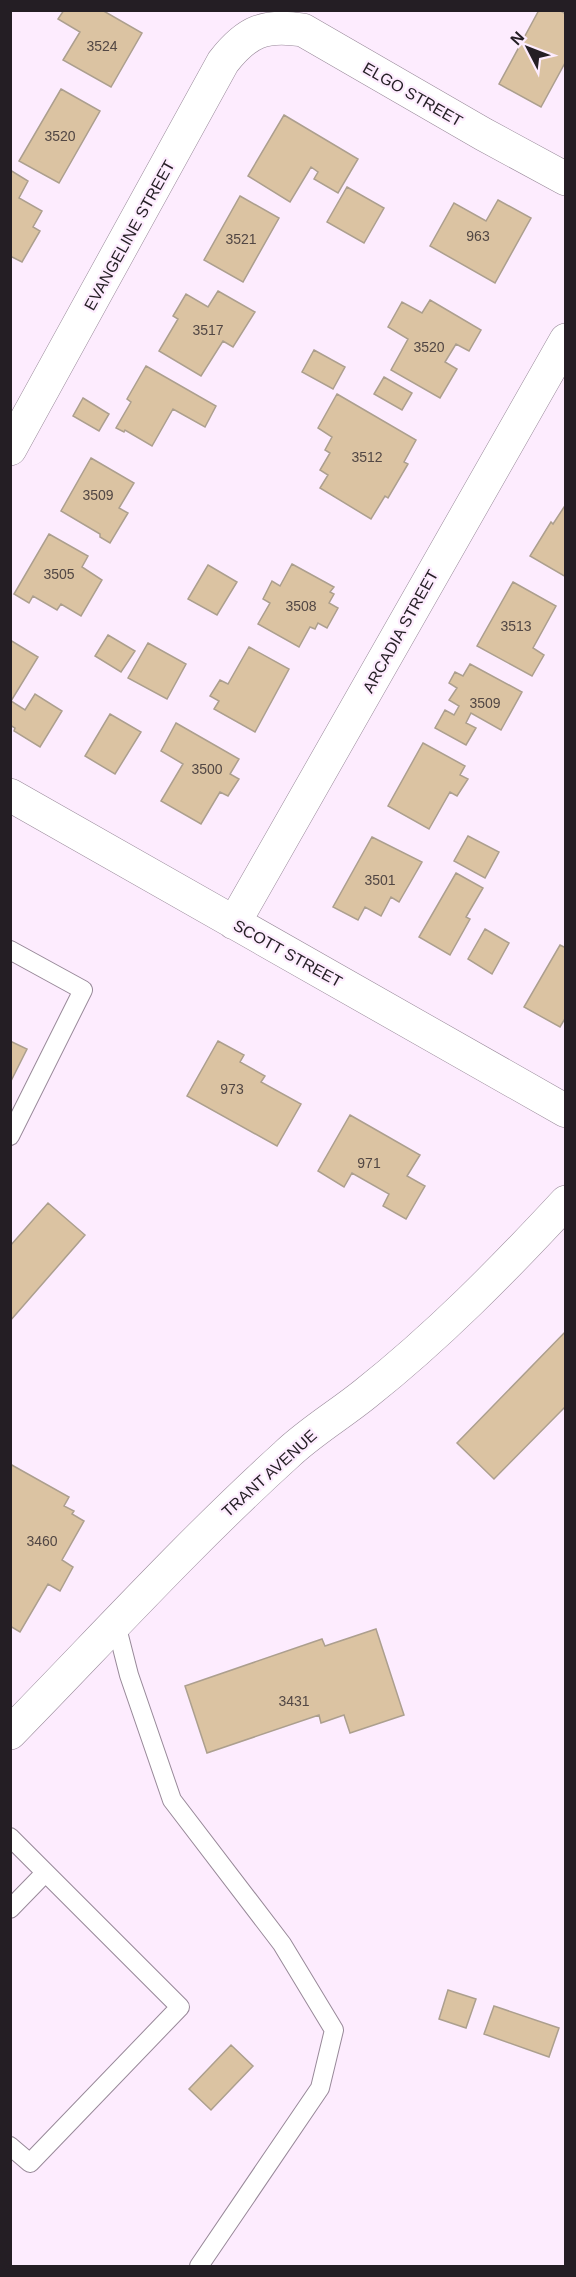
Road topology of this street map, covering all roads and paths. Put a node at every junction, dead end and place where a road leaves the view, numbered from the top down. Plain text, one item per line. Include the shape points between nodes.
1 (257, 31) joint
2 (566, 179) edge
3 (566, 340) edge
4 (10, 449) edge
5 (10, 795) edge
6 (234, 922) junction
7 (10, 950) edge
8 (566, 1111) edge
9 (10, 1136) edge
10 (566, 1202) edge
11 (116, 1624) junction
12 (10, 1733) edge
13 (10, 1837) edge
14 (45, 1873) junction
15 (10, 1909) edge
16 (10, 2146) edge
17 (199, 2266) edge

1 - 2 street, ELGO STREET via 280,26 303,30
1 - 4 street, EVANGELINE STREET via 237,44 223,62
3 - 6 street, ARCADIA STREET
5 - 6 street, SCOTT STREET
6 - 8 street, SCOTT STREET
7 - 9 lane via 83,990
10 - 11 street, TRANT AVENUE via 422,1346 302,1440 244,1492
11 - 12 street, TRANT AVENUE
11 - 17 lane via 129,1675 172,1800 282,1944 334,2030 320,2088
13 - 14 lane
14 - 15 lane
14 - 16 lane via 180,2007 30,2163

